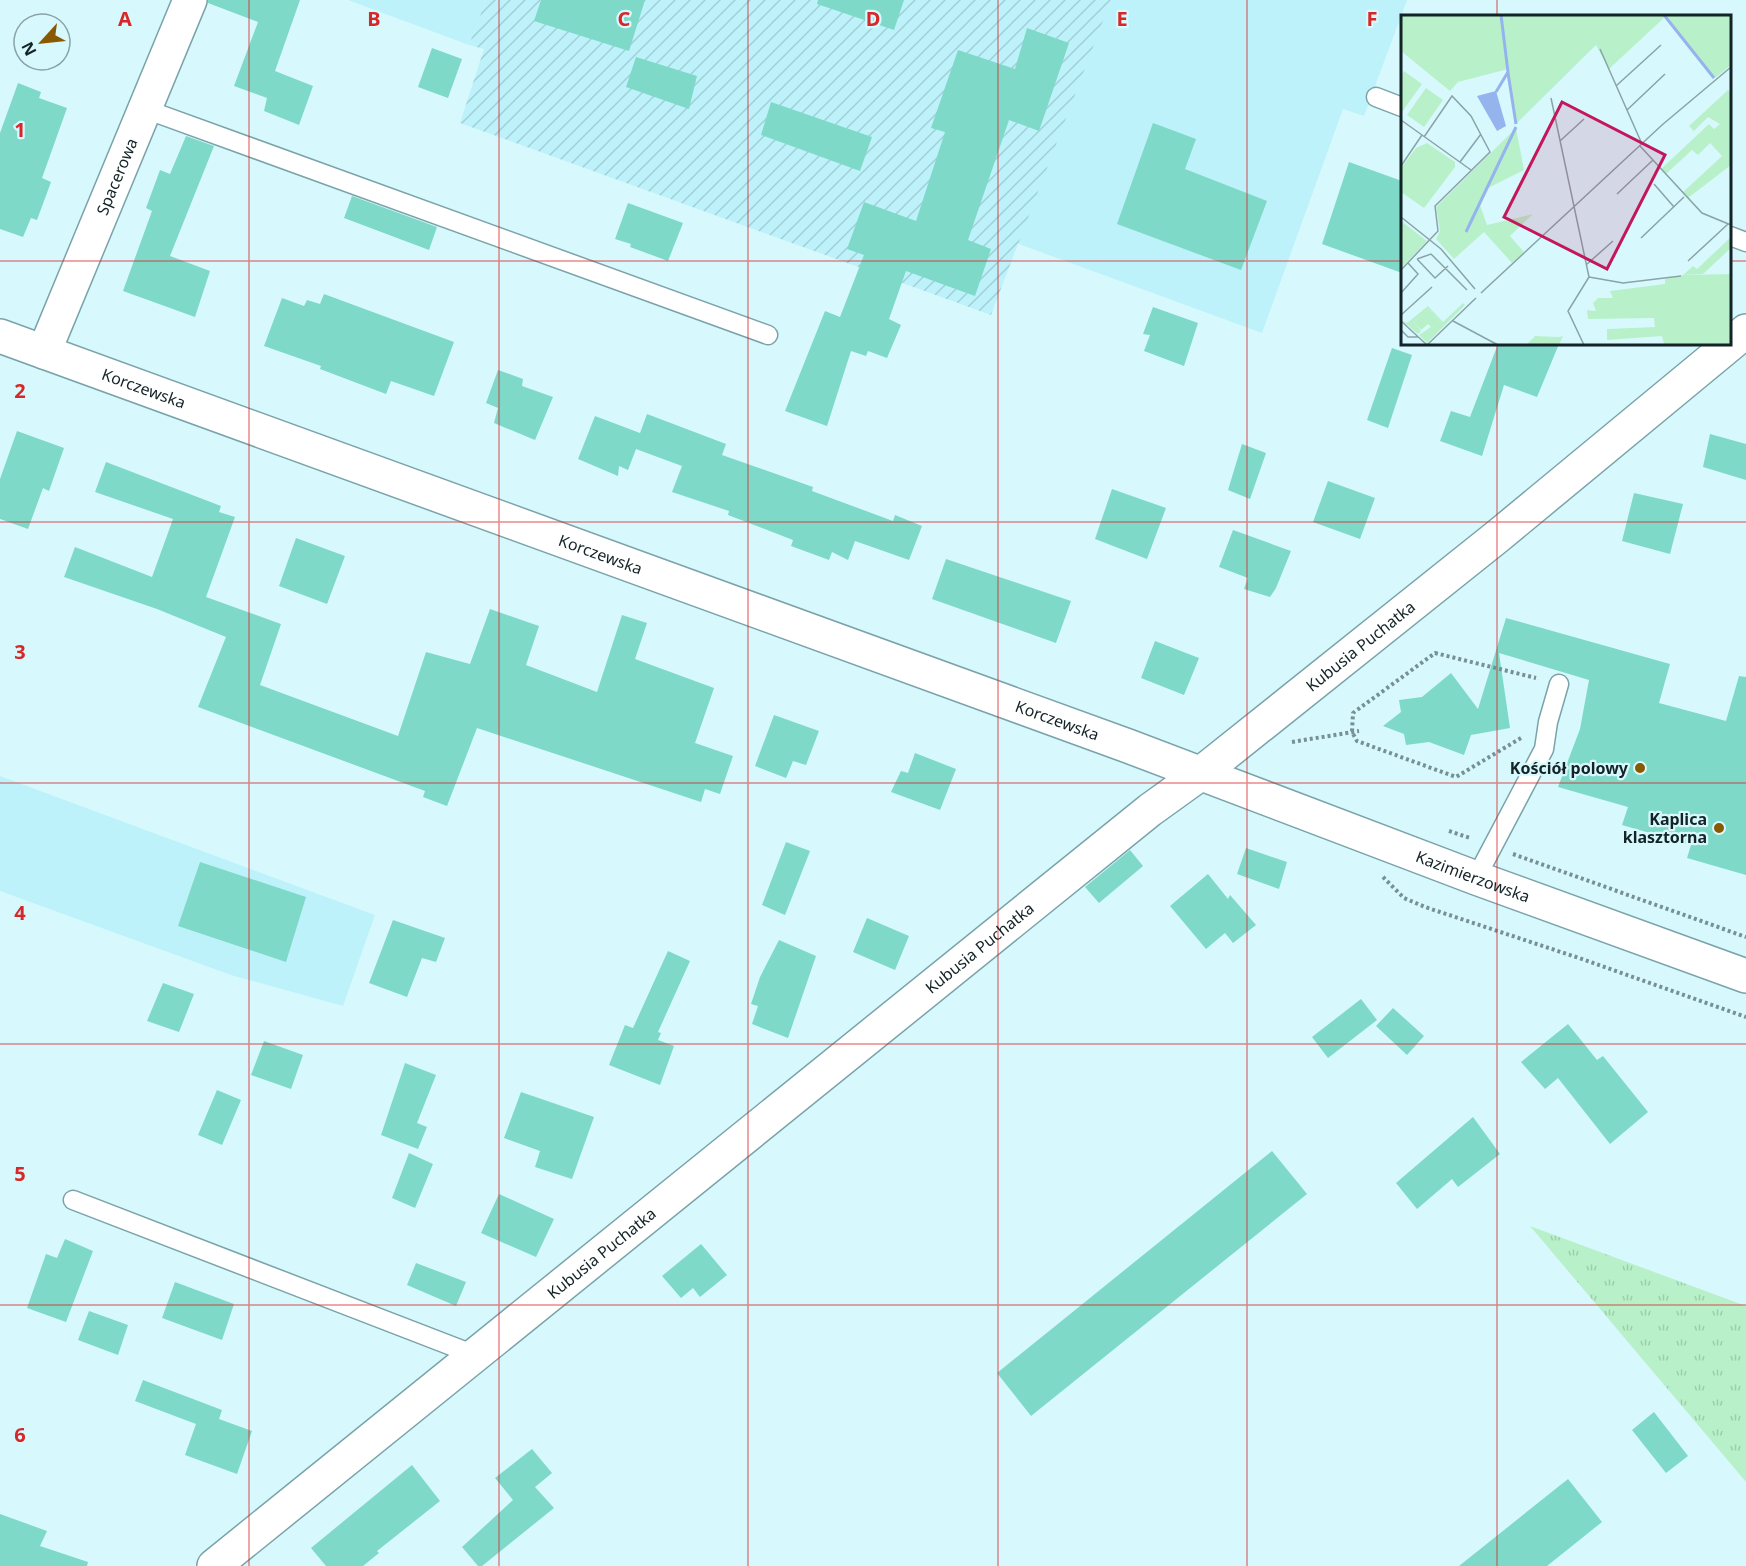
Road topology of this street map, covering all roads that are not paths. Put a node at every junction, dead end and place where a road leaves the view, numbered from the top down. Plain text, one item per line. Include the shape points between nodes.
1 (190, 0) edge
2 (1376, 97) dead end
3 (1401, 107) edge
4 (145, 109) junction
5 (1731, 236) edge
6 (1746, 242) edge
7 (1746, 332) edge
8 (768, 335) dead end
9 (4, 343) edge
10 (1731, 344) edge
11 (1730, 345) edge
12 (44, 352) junction
13 (1559, 684) road end
14 (1200, 774) junction
15 (1476, 878) junction
16 (1746, 976) edge
17 (73, 1200) dead end
18 (475, 1355) junction
19 (214, 1566) edge

1 - 4 street, Spacerowa
2 - 3 lane
4 - 8 lane
4 - 12 street, Spacerowa
5 - 6 lane
7 - 10 street, Kubusia Puchatka
9 - 12 street, Korczewska
11 - 14 street, Kubusia Puchatka
12 - 14 street, Korczewska
13 - 15 lane via 1544,749
14 - 15 street, Kazimierzowska
14 - 18 street, Kubusia Puchatka via 1150,810
15 - 16 street, Kazimierzowska
17 - 18 lane
18 - 19 street, Kubusia Puchatka

